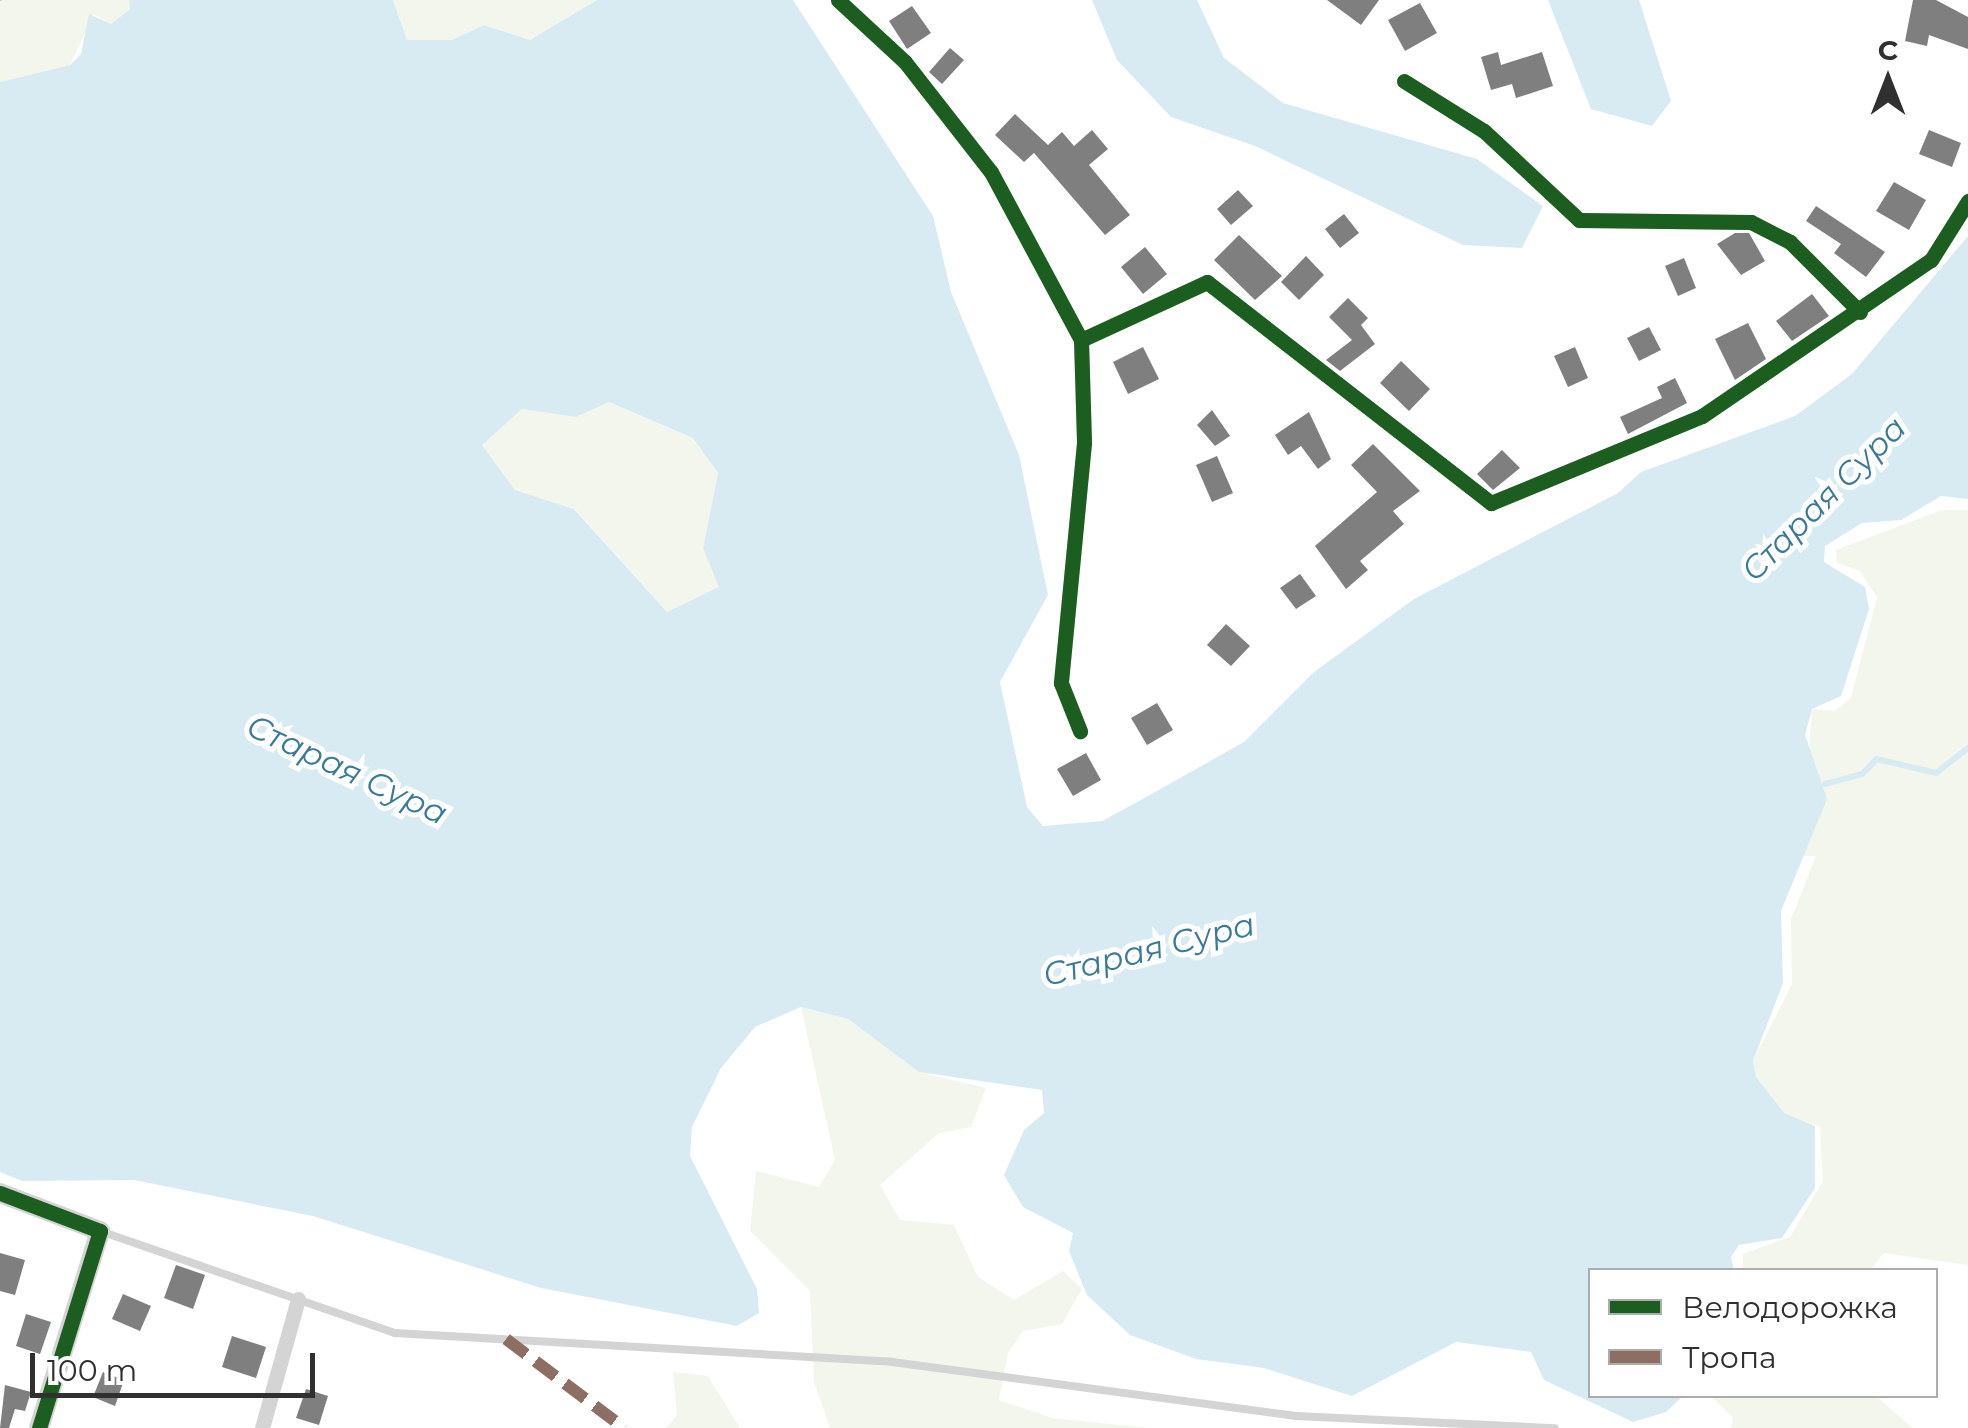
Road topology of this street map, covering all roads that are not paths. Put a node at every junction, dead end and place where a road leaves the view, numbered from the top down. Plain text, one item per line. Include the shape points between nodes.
1 (838, 0) edge
2 (1404, 81) dead end
3 (1968, 202) edge
4 (1860, 312) junction
5 (1081, 340) junction
6 (1080, 731) dead end
7 (0, 1193) edge
8 (100, 1230) junction
9 (298, 1299) junction
10 (39, 1428) edge
11 (262, 1428) edge
12 (1554, 1428) edge

1 - 5 street via 904,62 991,172
2 - 4 street via 1484,132 1579,220 1751,222 1790,242
3 - 4 street via 1931,260
4 - 5 street via 1702,416 1490,503 1208,282
5 - 6 street via 1084,443 1061,683
7 - 8 street
8 - 9 lane
8 - 10 street
9 - 11 street
9 - 12 lane via 395,1333 892,1362 1296,1416

